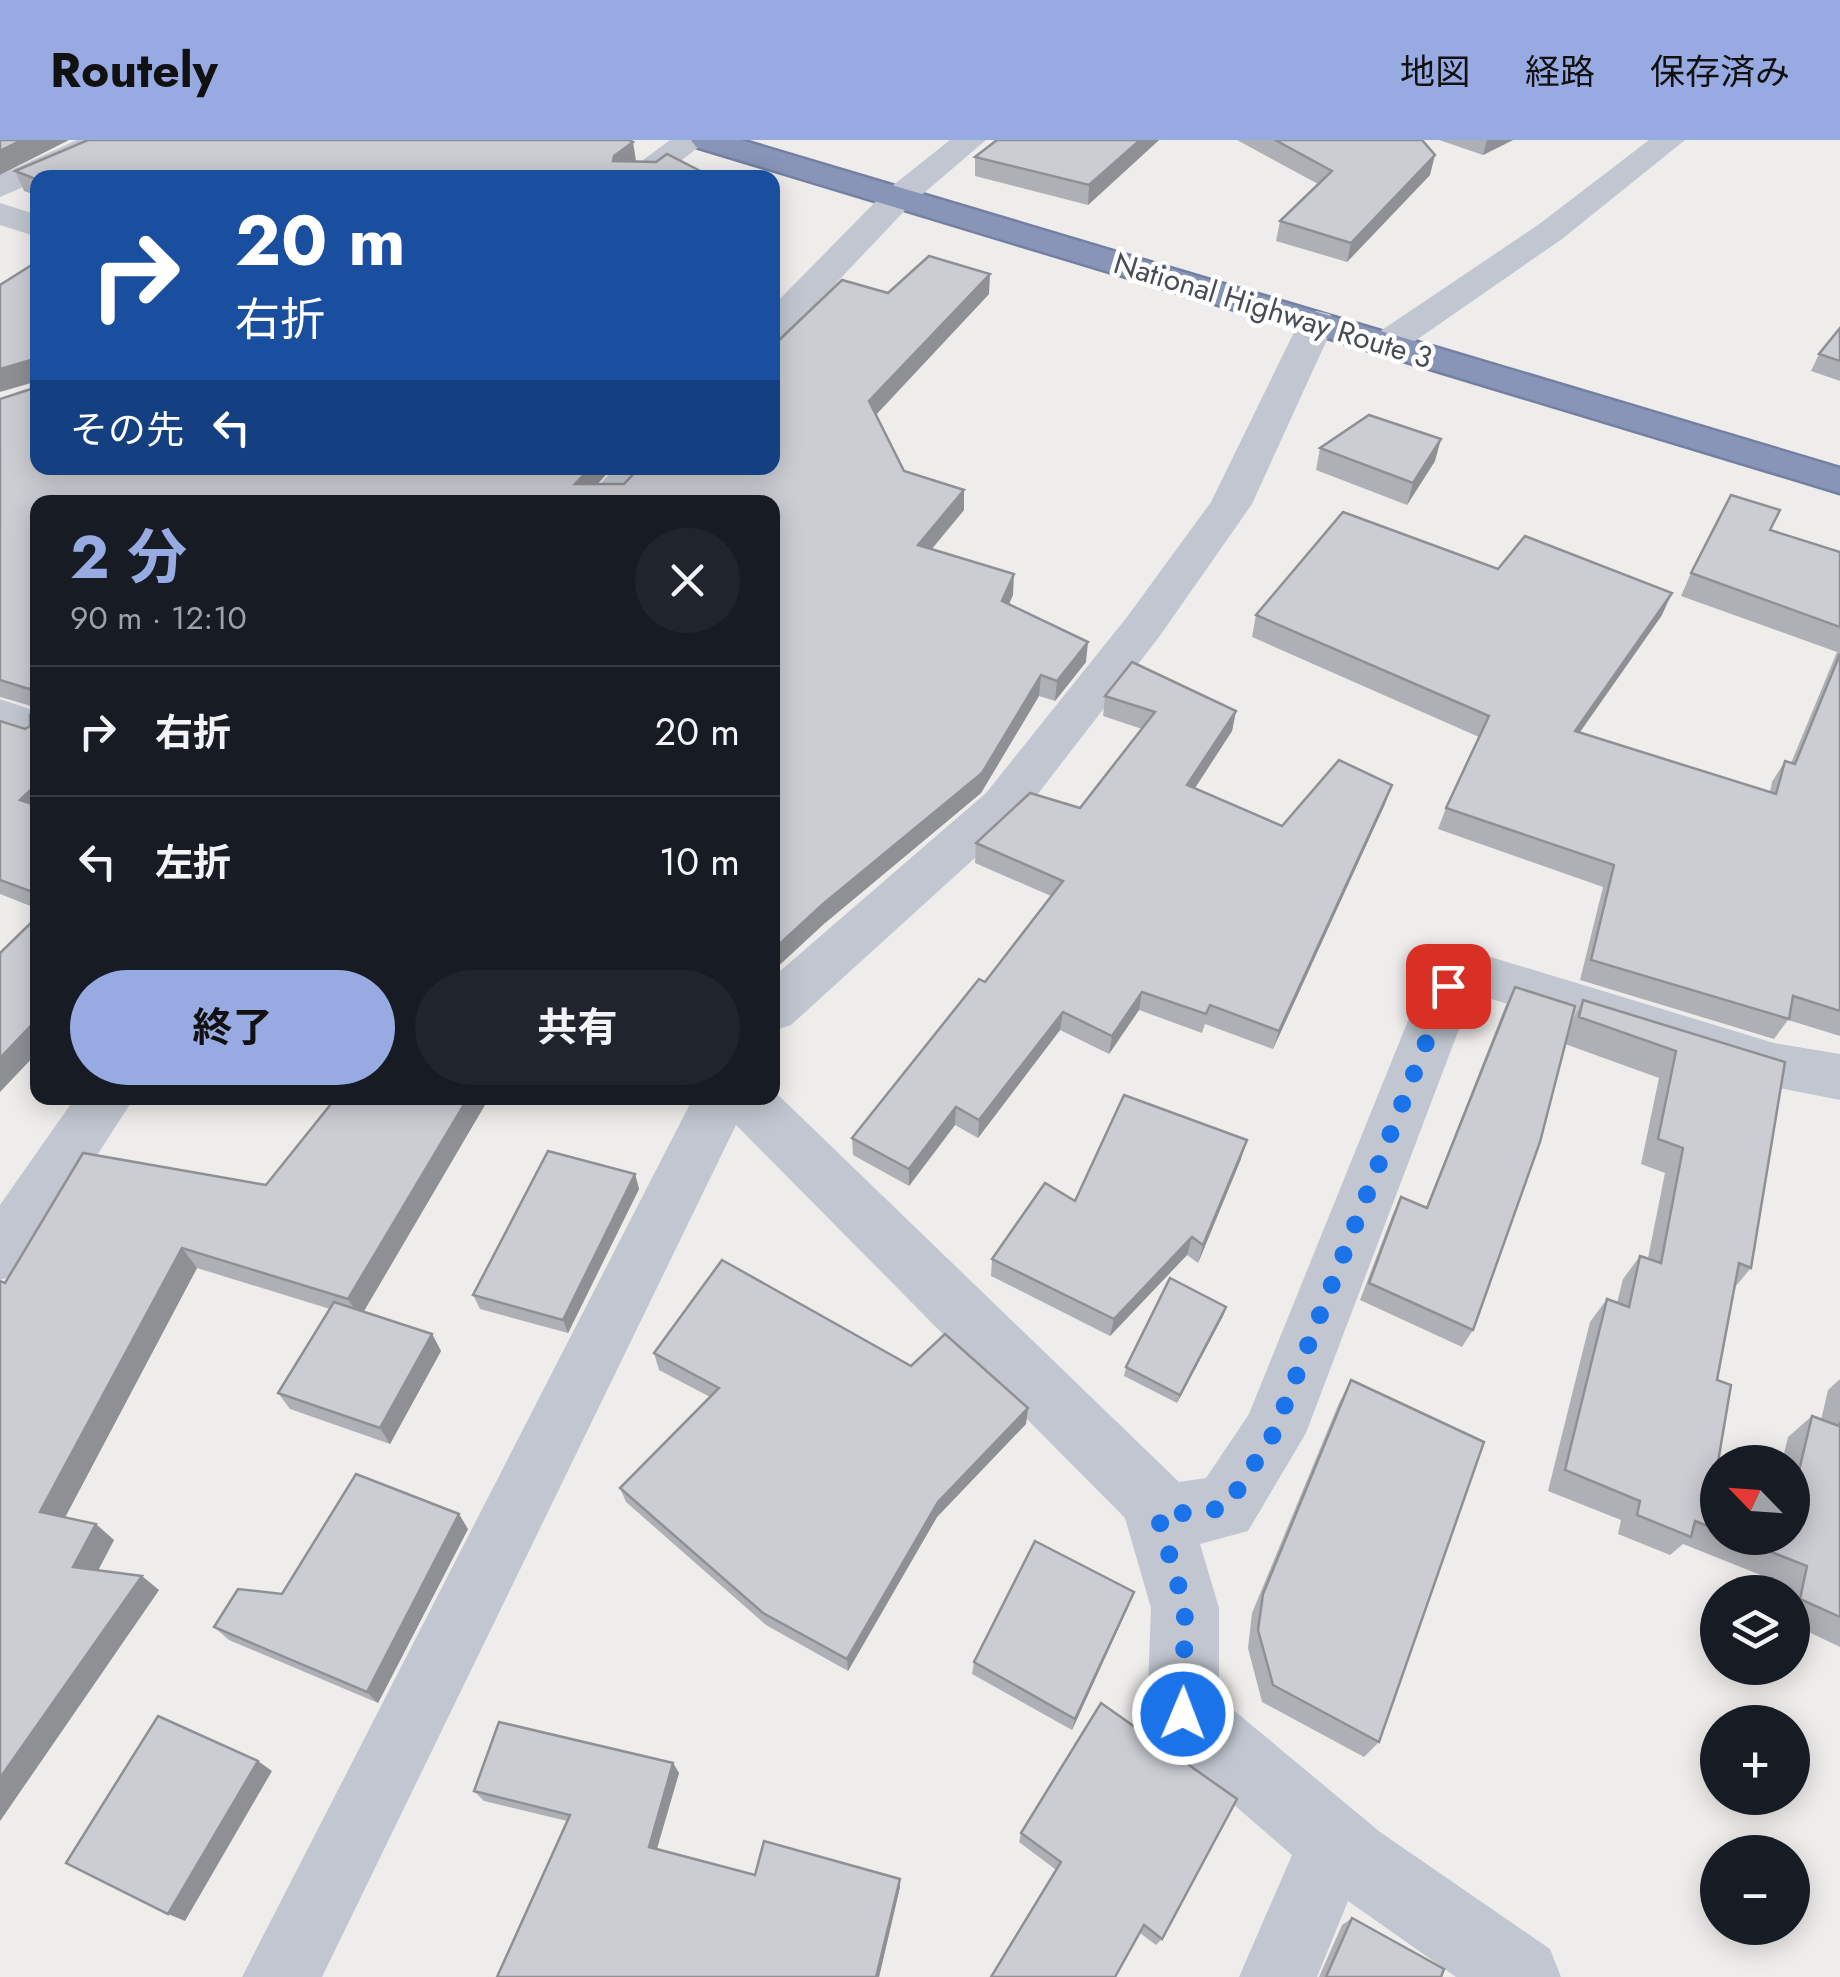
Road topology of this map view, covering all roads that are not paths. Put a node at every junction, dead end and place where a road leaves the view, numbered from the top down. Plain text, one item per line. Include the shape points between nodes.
1 (104, 140) edge
2 (692, 140) edge
3 (706, 140) edge
4 (970, 140) edge
5 (1669, 140) edge
6 (38, 170) edge
7 (647, 170) edge
8 (30, 173) edge
9 (0, 187) edge
10 (899, 198) junction
11 (0, 213) edge
12 (30, 224) edge
13 (780, 321) edge
14 (1316, 322) junction
15 (1386, 344) junction
16 (631, 475) edge
17 (1840, 481) edge
18 (609, 495) edge
19 (780, 1003) edge
20 (1840, 1077) edge
21 (99, 1105) edge
22 (717, 1105) edge
23 (752, 1105) edge
24 (21, 1180) edge
25 (0, 1254) edge
26 (1158, 1516) junction
27 (1335, 1843) junction
28 (280, 1977) edge
29 (1278, 1977) edge
30 (1522, 1977) edge

1 - 6 street
2 - 7 street
3 - 10 highway, National Highway Route 3
4 - 10 street
5 - 15 street via 1550,232
8 - 9 street
10 - 13 street
10 - 14 highway, National Highway Route 3
11 - 12 street
14 - 15 highway, National Highway Route 3
14 - 19 street via 1231,504 1015,790
15 - 17 highway, National Highway Route 3
16 - 18 street
20 - 26 street via 1774,1065 1481,975 1448,986 1274,1433 1226,1508
21 - 24 street
22 - 28 street
23 - 26 street via 1154,1501
24 - 25 street
26 - 27 street via 1185,1608 1183,1714
27 - 29 street
27 - 30 street

